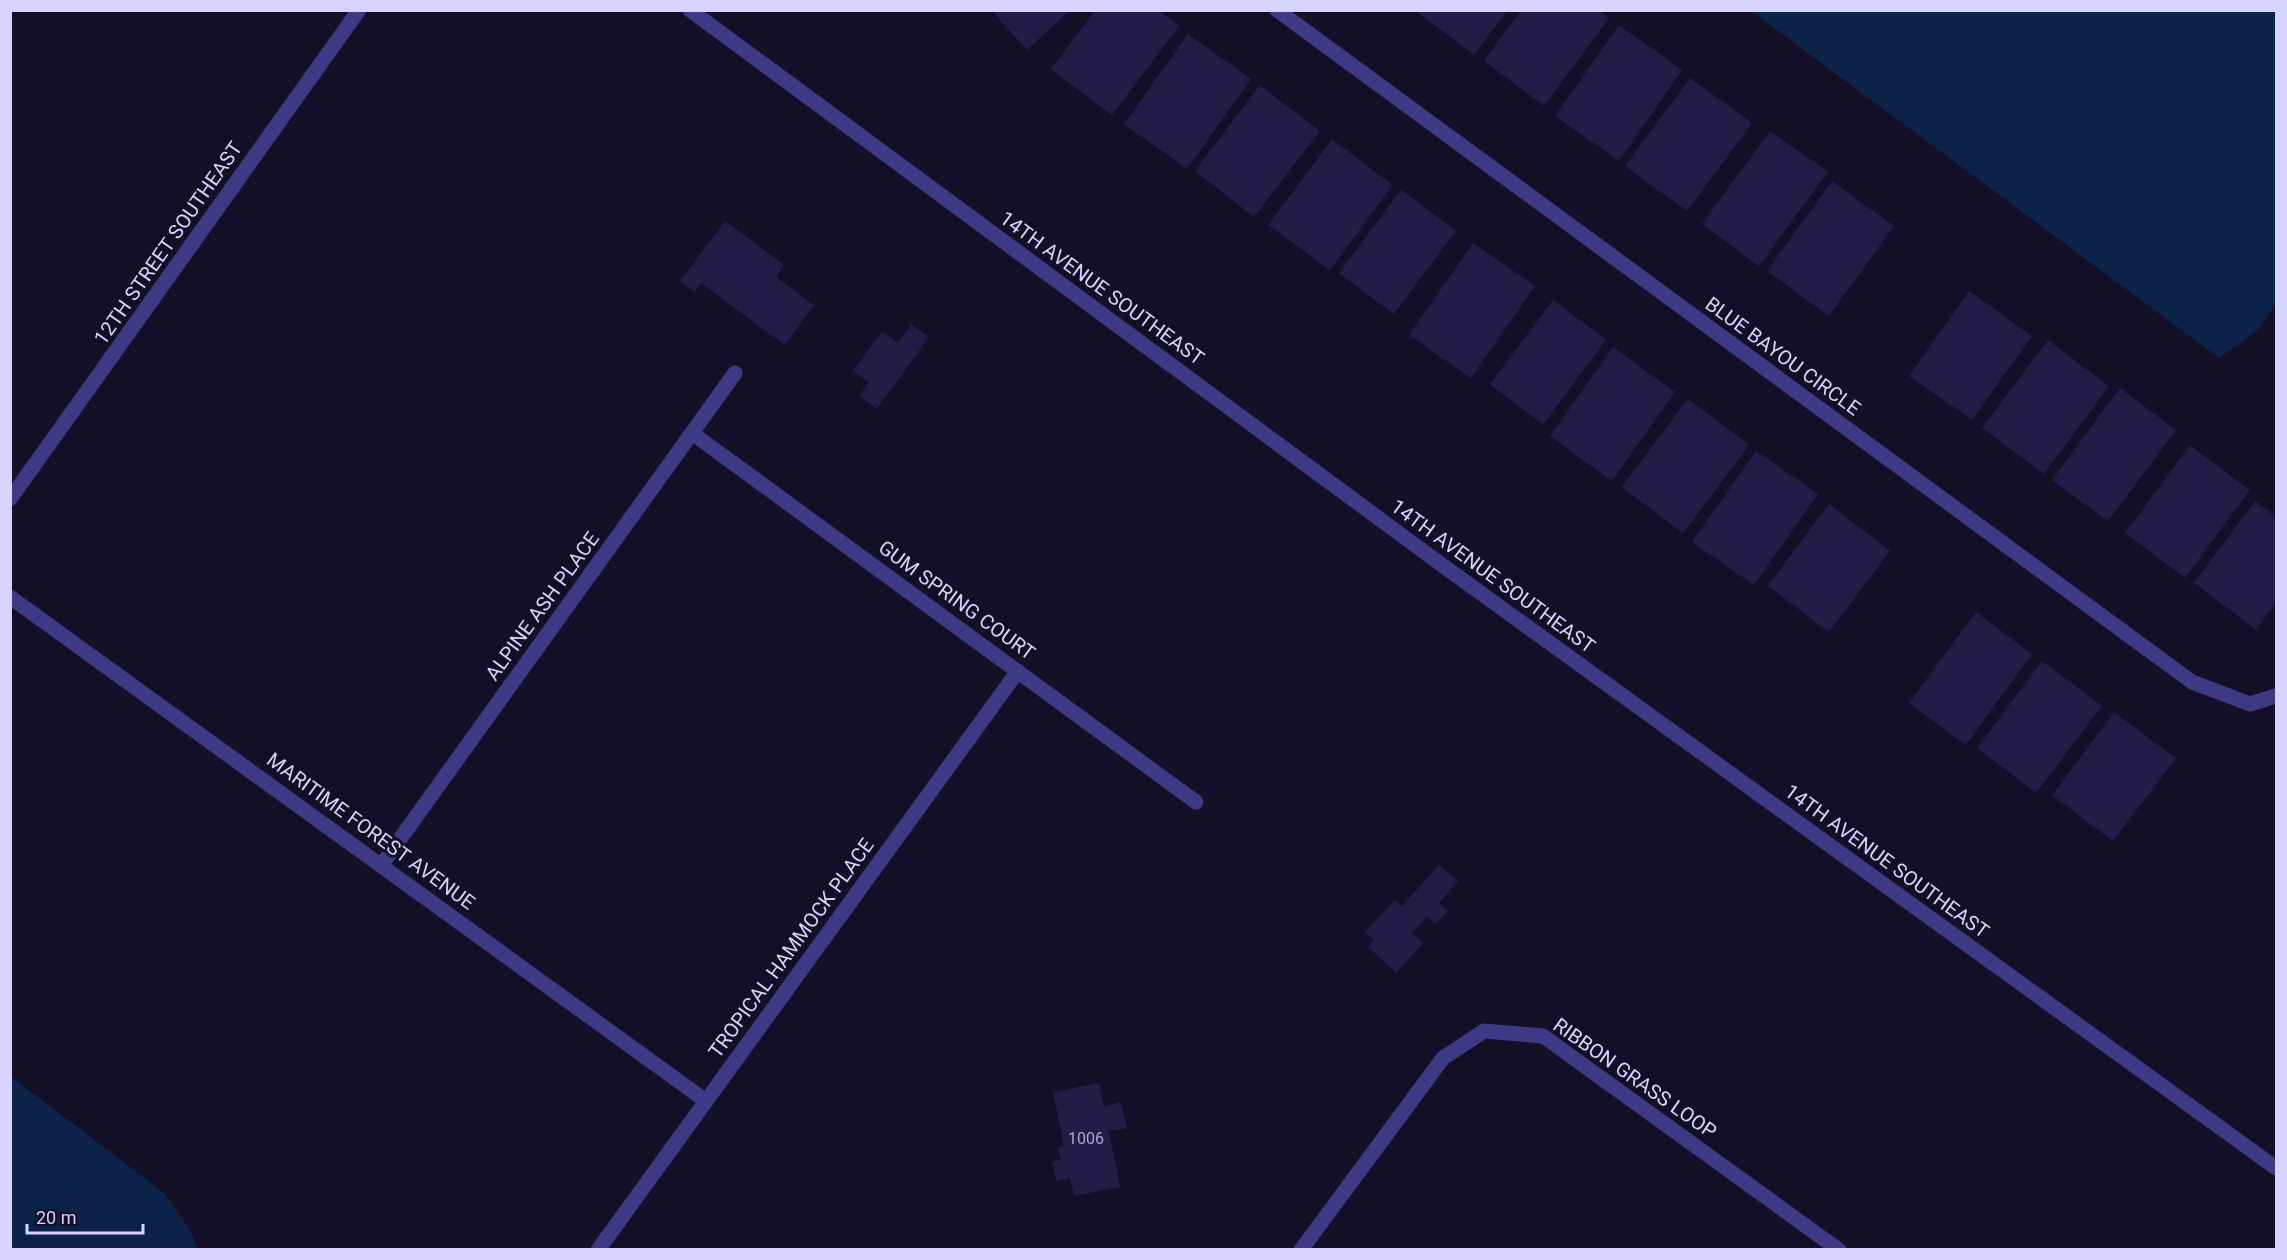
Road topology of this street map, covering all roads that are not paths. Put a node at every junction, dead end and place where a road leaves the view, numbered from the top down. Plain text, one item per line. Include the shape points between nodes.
1 (359, 10) edge
2 (690, 10) edge
3 (1277, 10) edge
4 (735, 373) dead end
5 (692, 433) junction
6 (10, 499) edge
7 (10, 597) edge
8 (1018, 671) junction
9 (2277, 696) edge
10 (1196, 802) dead end
11 (382, 864) junction
12 (706, 1101) junction
13 (2277, 1168) edge
14 (598, 1250) edge
15 (1301, 1250) edge
16 (1839, 1250) edge

1 - 6 street, 12TH STREET SOUTHEAST
2 - 13 street, 14TH AVENUE SOUTHEAST via 1442,565
3 - 9 street, BLUE BAYOU CIRCLE via 2192,682 2250,704
4 - 5 street, ALPINE ASH PLACE
5 - 8 street, GUM SPRING COURT
5 - 11 street, ALPINE ASH PLACE
7 - 11 street, MARITIME FOREST AVENUE
8 - 10 street, GUM SPRING COURT
8 - 12 street, TROPICAL HAMMOCK PLACE
11 - 12 street, MARITIME FOREST AVENUE
12 - 14 street, TROPICAL HAMMOCK PLACE
15 - 16 street, RIBBON GRASS LOOP via 1443,1058 1484,1031 1544,1036

